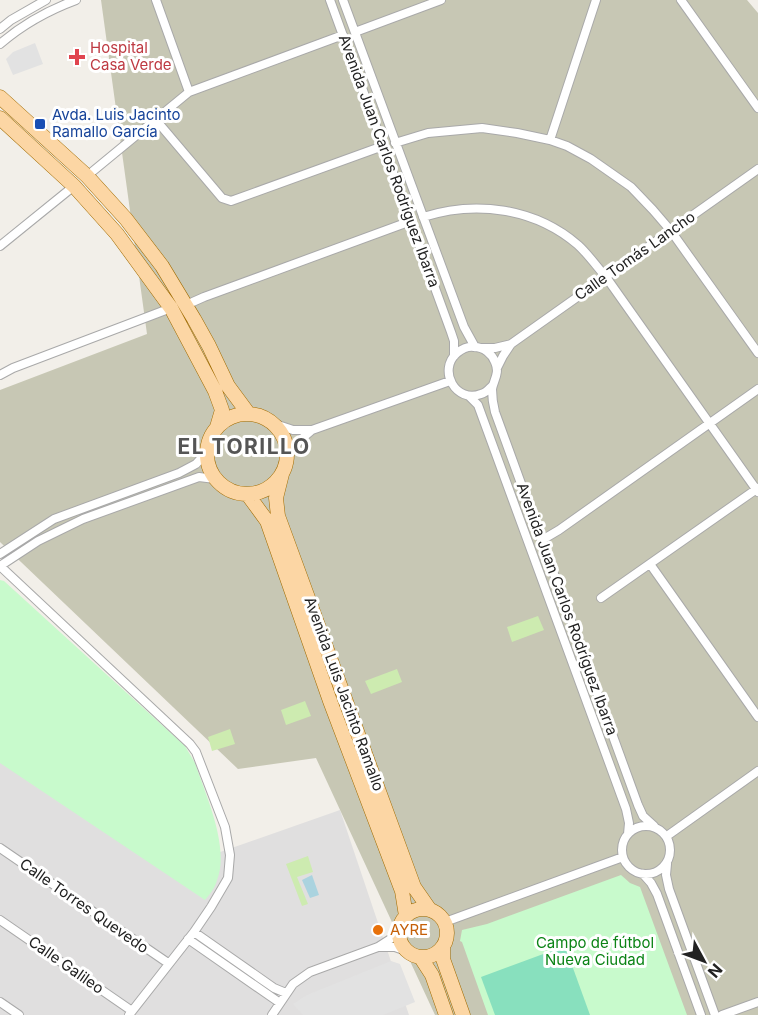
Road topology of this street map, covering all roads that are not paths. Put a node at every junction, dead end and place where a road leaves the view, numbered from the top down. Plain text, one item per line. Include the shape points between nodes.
1 (46, 0) edge
2 (76, 0) edge
3 (156, 0) edge
4 (330, 0) edge
5 (343, 0) edge
6 (441, 0) edge
7 (596, 0) edge
8 (681, 0) edge
9 (0, 29) edge
10 (355, 32) junction
11 (343, 35) junction
12 (0, 44) edge
13 (189, 92) junction
14 (0, 97) edge
15 (758, 108) edge
16 (0, 118) edge
17 (156, 120) junction
18 (550, 140) junction
19 (396, 142) junction
20 (383, 146) junction
21 (758, 169) edge
22 (87, 176) junction
23 (74, 186) junction
24 (423, 217) junction
25 (411, 221) junction
26 (671, 231) junction
27 (0, 246) edge
28 (606, 277) junction
29 (186, 305) junction
30 (171, 308) junction
31 (511, 344) junction
32 (478, 347) junction
33 (758, 353) edge
34 (454, 356) junction
35 (497, 368) junction
36 (0, 375) edge
37 (450, 381) junction
38 (492, 386) junction
39 (758, 389) edge
40 (469, 396) junction
41 (248, 413) junction
42 (709, 423) junction
43 (276, 424) junction
44 (217, 427) junction
45 (312, 430) junction
46 (206, 453) junction
47 (288, 458) junction
48 (282, 474) junction
49 (215, 479) junction
50 (757, 490) edge
51 (248, 495) junction
52 (542, 540) junction
53 (0, 554) edge
54 (650, 564) junction
55 (0, 566) edge
56 (601, 598) dead end
57 (758, 717) edge
58 (758, 771) edge
59 (654, 826) junction
60 (628, 834) junction
61 (667, 836) junction
62 (0, 848) edge
63 (623, 857) junction
64 (667, 864) junction
65 (643, 874) junction
66 (430, 910) junction
67 (0, 920) edge
68 (402, 922) junction
69 (445, 922) junction
70 (191, 936) junction
71 (378, 947) junction
72 (443, 948) junction
73 (406, 951) junction
74 (421, 958) junction
75 (168, 963) junction
76 (286, 993) junction
77 (0, 1002) edge
78 (758, 1002) edge
79 (280, 1003) junction
80 (131, 1013) edge
81 (20, 1015) edge
82 (272, 1015) edge
83 (446, 1015) edge
84 (463, 1015) edge
85 (701, 1015) edge
86 (715, 1015) edge
87 (722, 1015) edge

1 - 9 street
2 - 12 street via 55,8
3 - 13 street
4 - 11 street, Avenida Juan Carlos Rodríguez Ibarra
5 - 10 street, Avenida Juan Carlos Rodríguez Ibarra
6 - 10 street
7 - 18 street
8 - 15 street
10 - 19 street, Avenida Juan Carlos Rodríguez Ibarra
11 - 13 street
11 - 20 street, Avenida Juan Carlos Rodríguez Ibarra
13 - 17 street
14 - 22 main road
16 - 23 main road
17 - 20 street via 222,198 231,201
17 - 22 street
18 - 19 street via 482,128 428,133
18 - 26 street via 591,159 631,187
19 - 24 street, Avenida Juan Carlos Rodríguez Ibarra
20 - 25 street, Avenida Juan Carlos Rodríguez Ibarra
21 - 26 street, Calle Tomás Lancho
22 - 29 main road via 146,244
23 - 27 street
23 - 30 main road via 117,234
24 - 28 street via 444,210 472,208 522,215 550,226 578,246
24 - 32 street, Avenida Juan Carlos Rodríguez Ibarra via 464,327
25 - 29 street
25 - 34 street, Avenida Juan Carlos Rodríguez Ibarra via 454,341
26 - 28 street, Calle Tomás Lancho
26 - 33 street
28 - 31 street, Calle Tomás Lancho
28 - 42 street
29 - 41 main road via 228,386
30 - 36 street
30 - 44 main road via 216,391 222,410
31 - 32 street, Calle Tomás Lancho
31 - 35 street, Calle Tomás Lancho
32 - 34 street via 460,350
32 - 35 street via 489,353
34 - 37 street via 449,365
35 - 38 street
37 - 40 street via 454,388
37 - 45 street
38 - 40 street via 484,393
38 - 52 street, Avenida Juan Carlos Rodríguez Ibarra via 495,412
39 - 42 street
40 - 60 street, Avenida Juan Carlos Rodríguez Ibarra via 478,405 626,809
41 - 43 main road
41 - 44 main road via 229,417
42 - 50 street
42 - 52 street
43 - 45 street via 293,430
43 - 47 main road via 283,433
44 - 46 main road
45 - 47 street
46 - 49 main road
46 - 53 street via 179,473 54,519
47 - 48 main road
48 - 51 main road via 273,485
48 - 66 main road, Avenida Luis Jacinto Ramallo via 276,498 279,516 414,887
49 - 51 main road via 224,488
49 - 55 street via 199,477 83,519 38,541
50 - 54 street
51 - 68 main road, Avenida Luis Jacinto Ramallo via 267,521 402,891
52 - 59 street, Avenida Juan Carlos Rodríguez Ibarra via 638,804 643,816
54 - 56 street
54 - 57 street
55 - 70 street via 196,752 225,827 230,855 228,878
58 - 61 street
59 - 60 street via 638,827
59 - 61 street
60 - 63 street via 623,842
61 - 64 street via 671,846
62 - 75 street, Calle Torres Quevedo
63 - 65 street via 631,869
63 - 69 street
64 - 65 street via 652,874
64 - 86 street via 669,889
65 - 85 street via 657,894
66 - 68 main road via 414,910
66 - 69 main road
67 - 80 street, Calle Galileo
68 - 71 street via 392,938
68 - 73 main road via 400,942
69 - 72 main road via 447,939
70 - 75 street
70 - 76 street
70 - 79 street
71 - 73 street
71 - 76 street via 310,972
72 - 74 main road
72 - 84 main road via 443,959
73 - 74 main road
74 - 83 main road via 432,975
75 - 80 street
76 - 79 street
77 - 81 street
78 - 87 street
79 - 82 street

